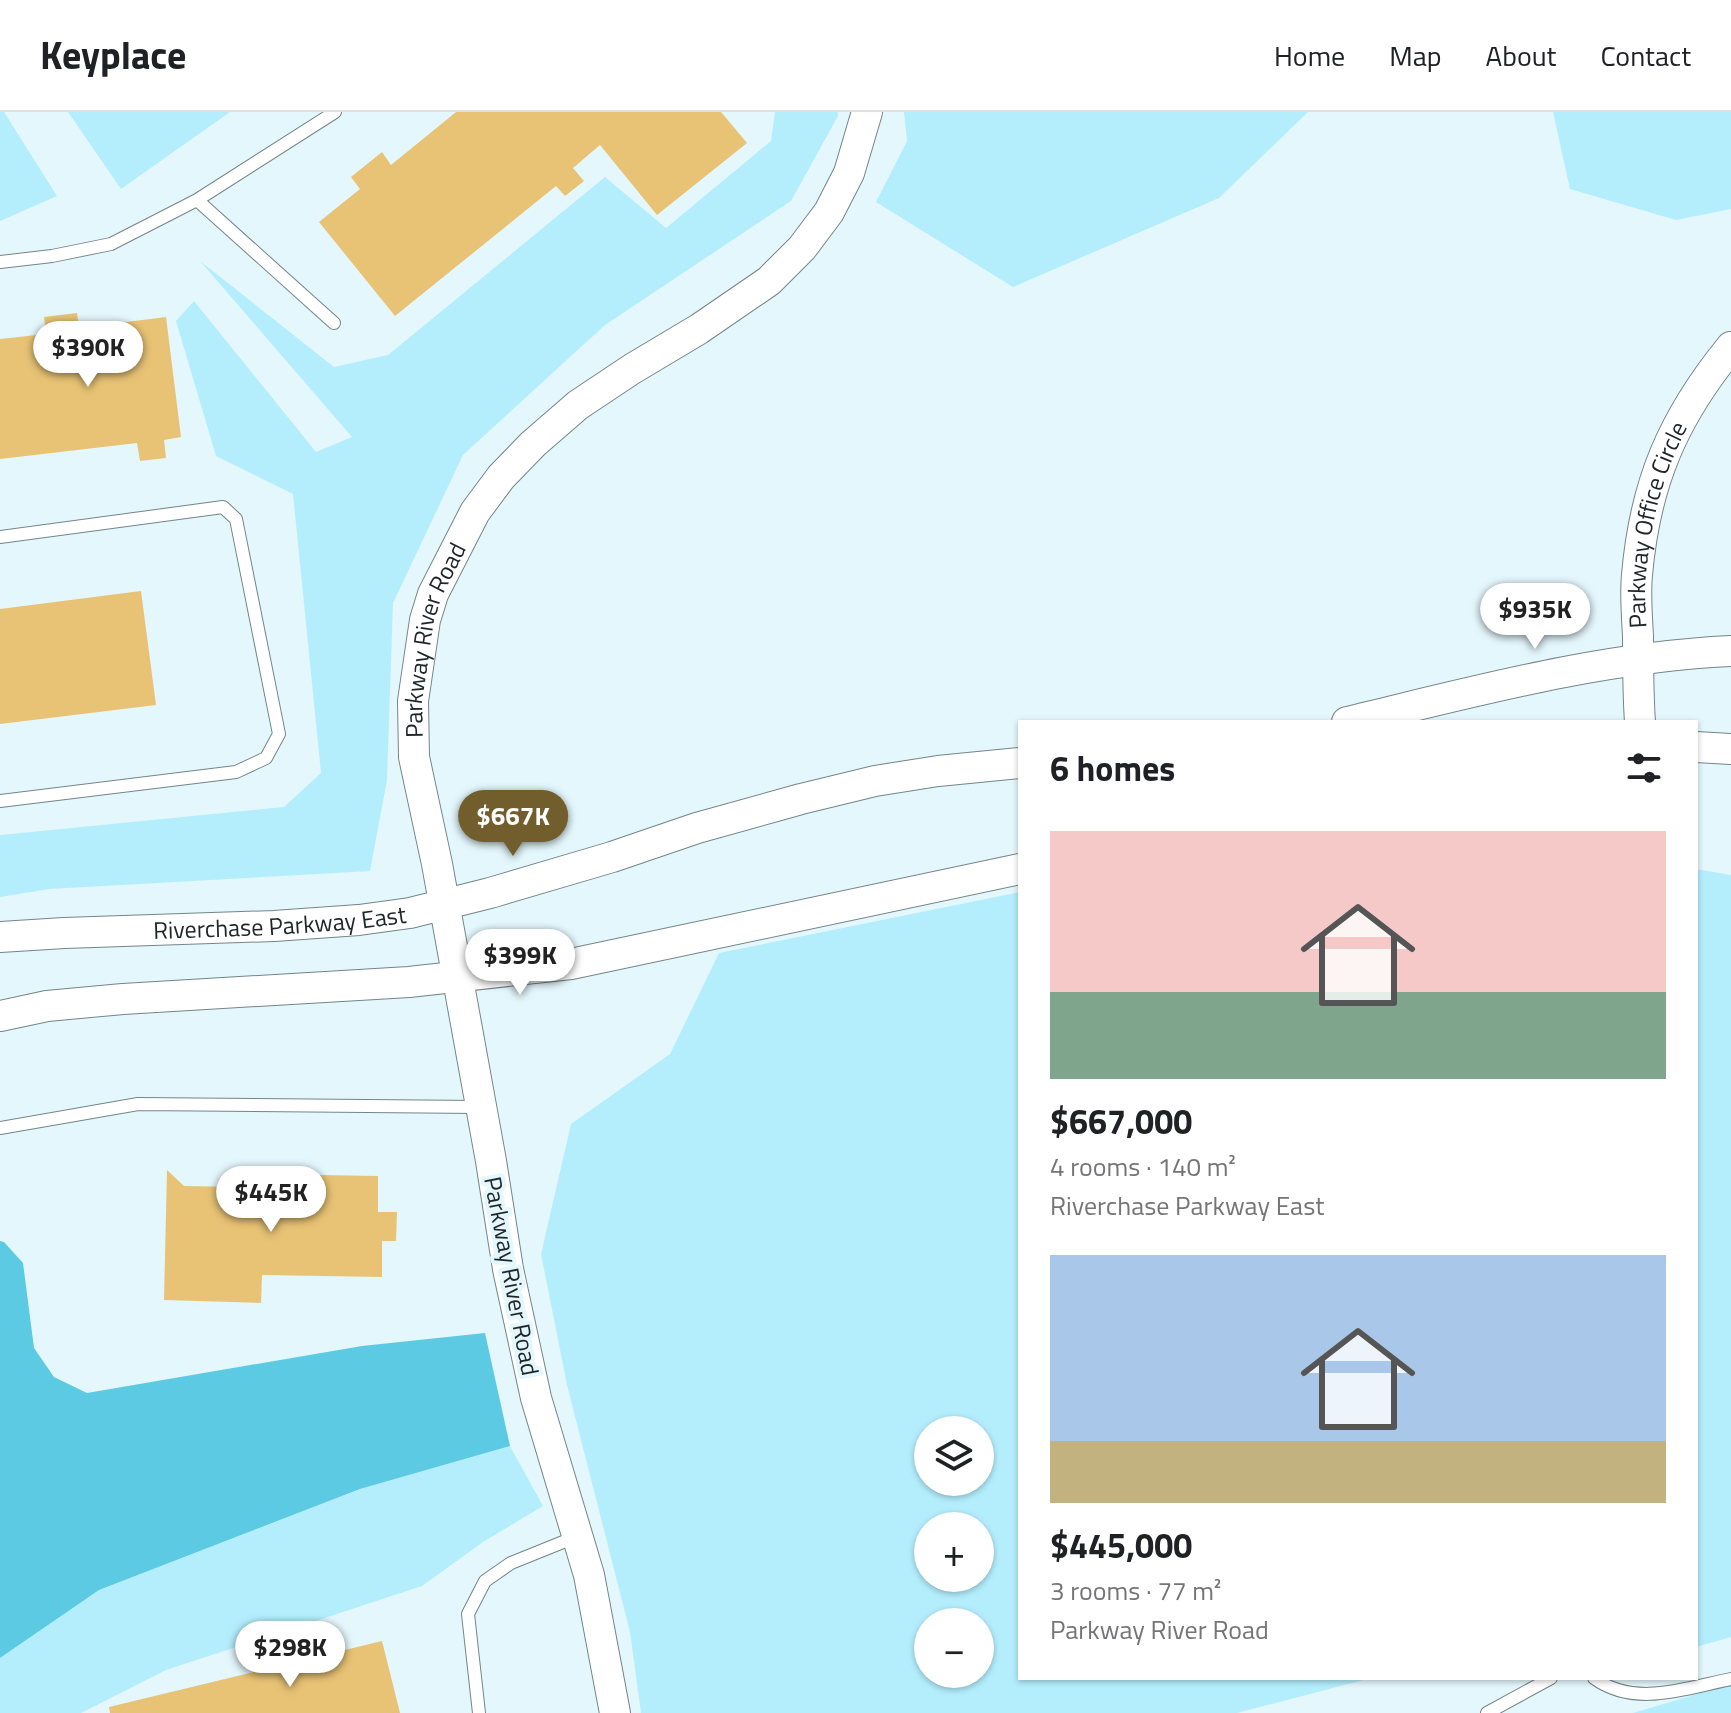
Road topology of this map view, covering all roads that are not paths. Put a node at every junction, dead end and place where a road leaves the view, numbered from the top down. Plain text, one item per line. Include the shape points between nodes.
1 (335, 112) edge
2 (867, 112) edge
3 (197, 200) junction
4 (0, 262) edge
5 (334, 323) dead end
6 (1731, 347) edge
7 (0, 537) edge
8 (1731, 651) edge
9 (1638, 659) junction
10 (1356, 720) edge
11 (1640, 720) edge
12 (1698, 747) edge
13 (1731, 749) edge
14 (1018, 763) edge
15 (0, 801) edge
16 (1018, 869) edge
17 (444, 904) junction
18 (0, 937) edge
19 (456, 978) junction
20 (0, 1016) edge
21 (481, 1107) junction
22 (0, 1128) edge
23 (578, 1536) junction
24 (1731, 1679) edge
25 (1547, 1680) edge
26 (1597, 1680) edge
27 (479, 1713) edge
28 (615, 1713) edge
29 (1487, 1713) edge

1 - 3 lane
2 - 17 street, Parkway River Road via 849,173 802,248 769,281 578,405 533,444 475,512 452,554 425,620 413,701 414,757
3 - 4 lane via 111,244
3 - 5 lane
6 - 9 street, Parkway Office Circle via 1678,424 1647,505 1637,577
7 - 15 lane via 223,507 236,519 279,734 266,758 236,772
8 - 9 street
9 - 10 street
9 - 11 street, Parkway Office Circle
12 - 13 street
14 - 17 street, Riverchase Parkway East via 875,781 801,799
16 - 19 street via 571,964
17 - 18 street, Riverchase Parkway East via 359,920
17 - 19 street, Parkway River Road
19 - 20 street via 123,999
19 - 21 street, Parkway River Road
21 - 22 lane via 138,1104
21 - 23 street, Parkway River Road via 533,1386
23 - 27 lane via 511,1563 485,1581 468,1614
23 - 28 street, Parkway River Road
24 - 26 lane via 1631,1695
25 - 29 lane

